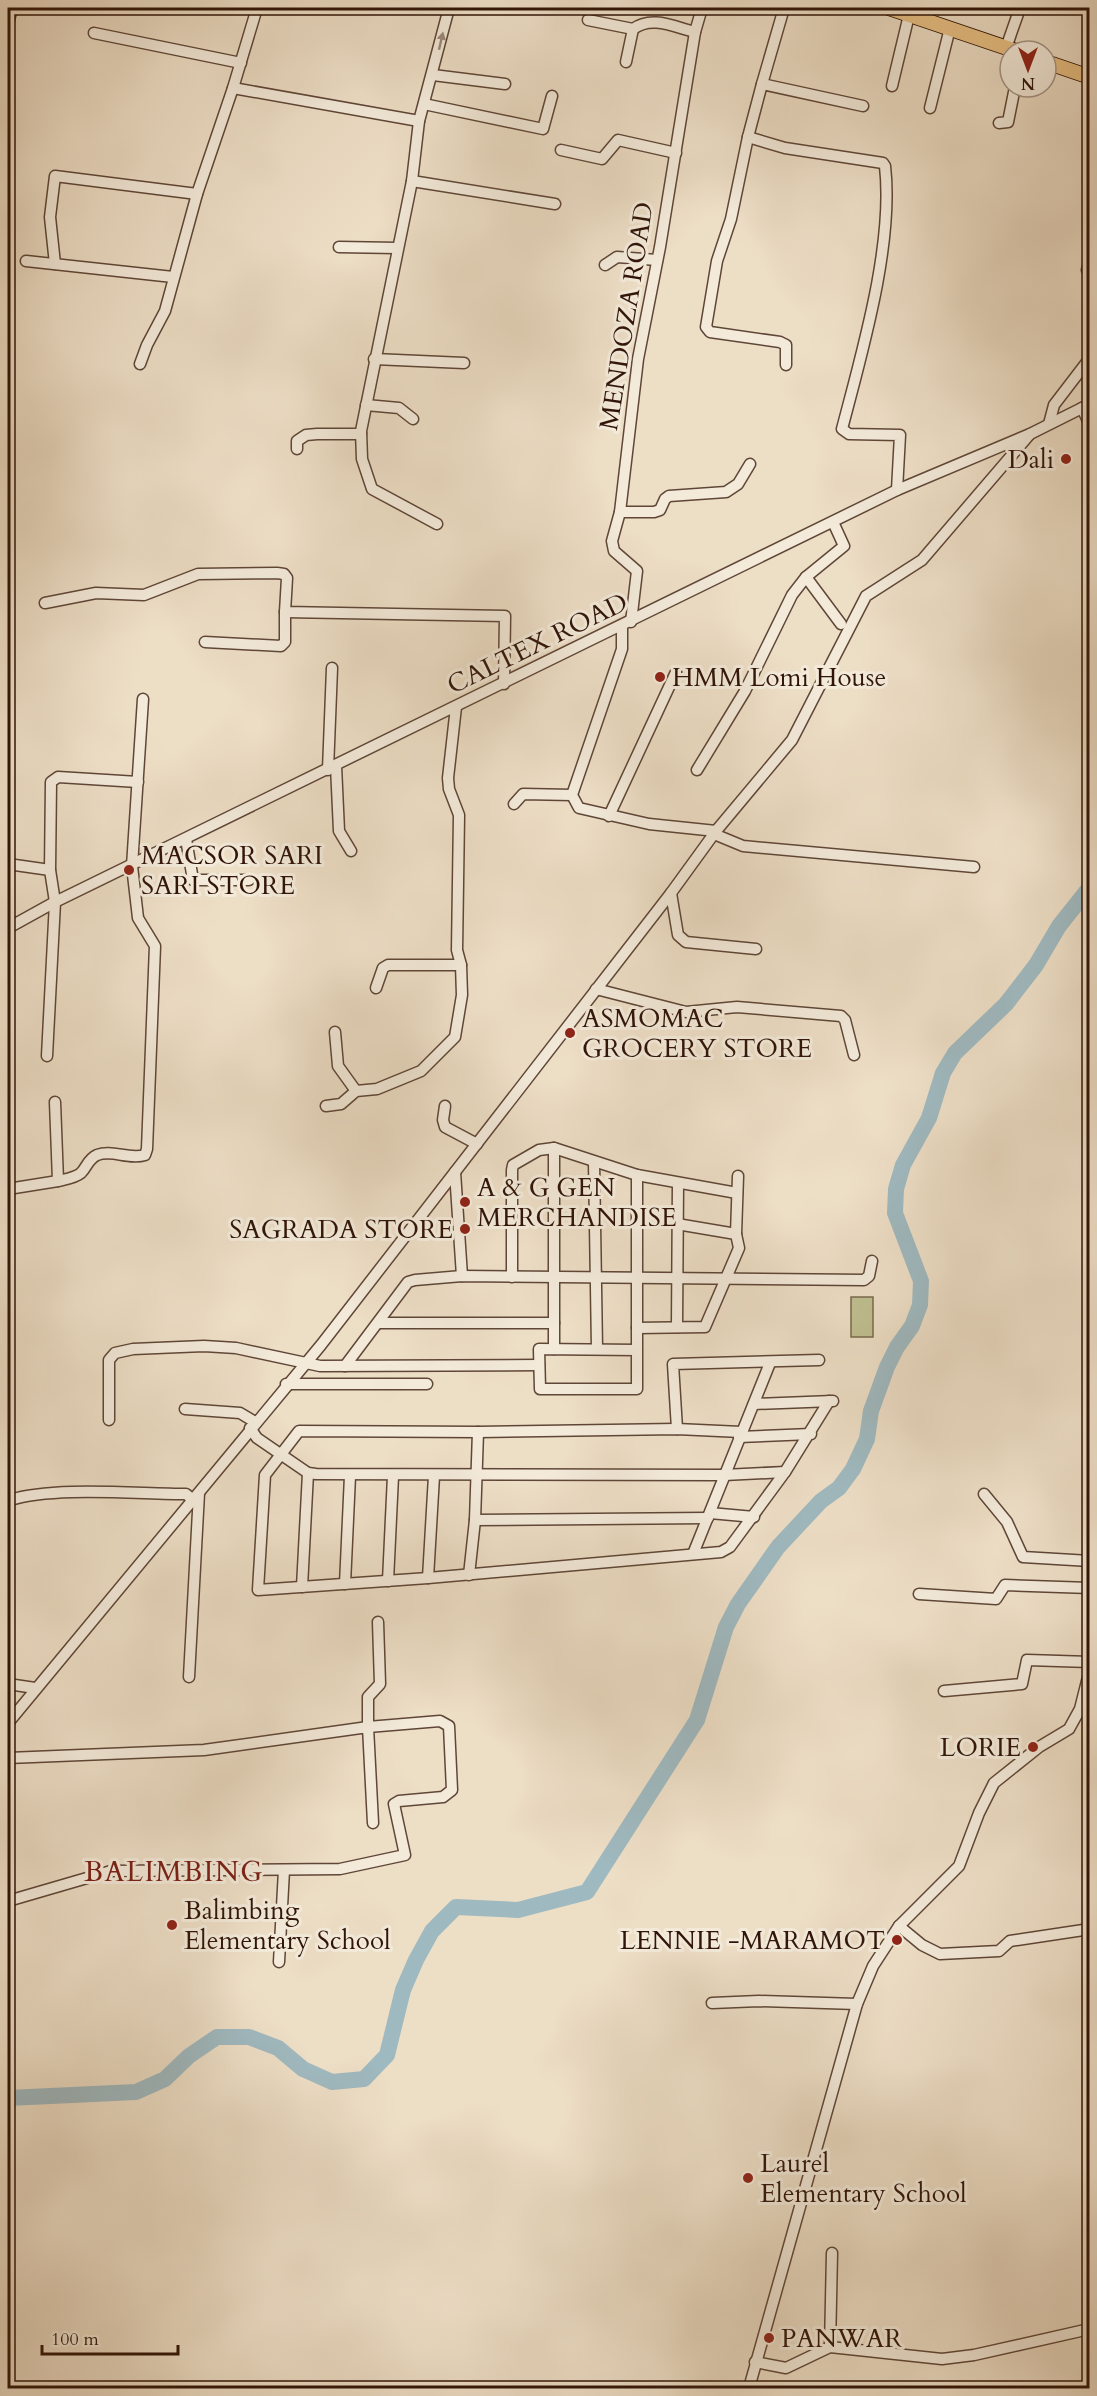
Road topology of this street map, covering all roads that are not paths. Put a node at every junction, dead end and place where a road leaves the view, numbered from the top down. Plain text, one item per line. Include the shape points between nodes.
1 (12, 8) edge
2 (257, 8) edge
3 (449, 8) edge
4 (702, 8) edge
5 (784, 8) edge
6 (889, 8) edge
7 (1020, 8) edge
8 (909, 15) junction
9 (588, 20) dead end
10 (8, 24) edge
11 (950, 28) junction
12 (633, 29) junction
13 (695, 32) junction
14 (94, 33) dead end
15 (1013, 39) edge
16 (998, 45) edge
17 (626, 62) dead end
18 (241, 63) junction
19 (1058, 66) edge
20 (433, 75) junction
21 (1089, 77) edge
22 (505, 84) dead end
23 (762, 84) junction
24 (892, 86) dead end
25 (233, 88) junction
26 (552, 96) dead end
27 (1013, 99) edge
28 (424, 104) junction
29 (863, 106) dead end
30 (930, 108) dead end
31 (418, 121) junction
32 (999, 123) dead end
33 (748, 137) junction
34 (561, 150) dead end
35 (676, 153) junction
36 (412, 181) junction
37 (197, 194) junction
38 (555, 204) dead end
39 (339, 247) dead end
40 (398, 248) junction
41 (657, 260) junction
42 (26, 261) dead end
43 (55, 264) junction
44 (604, 265) dead end
45 (173, 277) junction
46 (1089, 358) edge
47 (374, 359) junction
48 (464, 363) dead end
49 (140, 364) dead end
50 (786, 365) dead end
51 (366, 405) junction
52 (1086, 406) edge
53 (413, 419) dead end
54 (1049, 424) junction
55 (1089, 425) edge
56 (361, 434) junction
57 (1030, 434) junction
58 (297, 449) dead end
59 (750, 464) dead end
60 (897, 490) junction
61 (620, 512) junction
62 (833, 522) junction
63 (437, 524) dead end
64 (806, 577) junction
65 (45, 603) dead end
66 (285, 612) junction
67 (626, 624) junction
68 (841, 624) dead end
69 (205, 642) dead end
70 (332, 668) dead end
71 (676, 672) dead end
72 (504, 684) junction
73 (143, 699) dead end
74 (456, 707) junction
75 (332, 768) junction
76 (697, 771) dead end
77 (138, 782) junction
78 (572, 795) junction
79 (514, 804) dead end
80 (609, 816) junction
81 (715, 832) junction
82 (186, 839) junction
83 (351, 851) dead end
84 (8, 864) edge
85 (132, 866) junction
86 (974, 867) dead end
87 (50, 870) junction
88 (249, 880) dead end
89 (671, 893) junction
90 (55, 902) junction
91 (8, 928) edge
92 (756, 949) dead end
93 (461, 965) junction
94 (376, 988) dead end
95 (596, 989) junction
96 (335, 1032) dead end
97 (854, 1055) dead end
98 (47, 1056) dead end
99 (356, 1091) junction
100 (55, 1102) dead end
101 (326, 1106) dead end
102 (445, 1106) dead end
103 (477, 1144) junction
104 (554, 1148) junction
105 (594, 1162) junction
106 (455, 1172) junction
107 (637, 1174) junction
108 (738, 1176) dead end
109 (58, 1181) junction
110 (678, 1183) junction
111 (8, 1189) edge
112 (737, 1193) junction
113 (677, 1224) junction
114 (736, 1234) junction
115 (872, 1261) dead end
116 (462, 1276) junction
117 (637, 1276) junction
118 (512, 1277) junction
119 (553, 1277) junction
120 (594, 1277) junction
121 (679, 1277) junction
122 (725, 1280) junction
123 (380, 1323) junction
124 (554, 1323) junction
125 (637, 1328) junction
126 (677, 1328) junction
127 (554, 1348) junction
128 (597, 1349) junction
129 (637, 1350) junction
130 (819, 1360) dead end
131 (770, 1363) junction
132 (304, 1364) junction
133 (539, 1365) junction
134 (345, 1366) junction
135 (286, 1384) junction
136 (427, 1384) dead end
137 (754, 1404) junction
138 (185, 1409) dead end
139 (109, 1420) dead end
140 (252, 1425) junction
141 (677, 1429) junction
142 (478, 1432) junction
143 (740, 1434) junction
144 (811, 1434) junction
145 (281, 1455) junction
146 (309, 1473) junction
147 (785, 1473) junction
148 (476, 1474) junction
149 (724, 1475) junction
150 (350, 1476) junction
151 (393, 1476) junction
152 (434, 1476) junction
153 (984, 1494) dead end
154 (196, 1496) junction
155 (10, 1500) dead end
156 (709, 1515) junction
157 (753, 1516) junction
158 (475, 1520) junction
159 (693, 1554) junction
160 (1089, 1561) edge
161 (469, 1575) junction
162 (428, 1578) junction
163 (388, 1581) junction
164 (345, 1584) junction
165 (302, 1587) junction
166 (1089, 1588) edge
167 (919, 1594) dead end
168 (378, 1622) dead end
169 (1089, 1662) edge
170 (1089, 1669) edge
171 (189, 1677) dead end
172 (8, 1684) edge
173 (35, 1688) junction
174 (944, 1691) dead end
175 (1085, 1702) edge
176 (8, 1723) edge
177 (368, 1727) junction
178 (8, 1758) edge
179 (373, 1823) dead end
180 (284, 1870) junction
181 (8, 1901) edge
182 (899, 1926) junction
183 (1089, 1929) edge
184 (279, 1962) dead end
185 (712, 2003) dead end
186 (857, 2004) junction
187 (832, 2253) dead end
188 (1089, 2325) edge
189 (830, 2347) junction
190 (755, 2362) junction
191 (749, 2388) edge

1 - 10 street
2 - 18 street
20 -> 3 street
4 - 13 street, MENDOZA ROAD
5 - 23 street
6 - 8 main road
7 - 15 street
8 - 11 main road
8 - 24 street
9 - 12 street
11 - 16 main road
11 - 30 street
12 - 13 street via 652,21
12 - 17 street
13 - 35 street, MENDOZA ROAD
14 - 18 street
18 - 25 street
19 - 21 main road
20 - 22 street
20 - 28 street
23 - 29 street
23 - 33 street
25 - 31 street
25 - 37 street
26 - 28 street via 543,129
27 - 32 street via 1008,122
28 - 31 street
31 - 36 street
33 - 50 street via 731,219 717,261 706,327 710,332 780,342 786,345
33 - 60 street via 885,166 886,210 879,268 842,429 849,434 900,435
34 - 35 street via 602,159 618,140
35 - 41 street, MENDOZA ROAD
36 - 38 street
36 - 40 street
37 - 43 street via 55,176 50,218
37 - 45 street
39 - 40 street
40 - 47 street
41 - 44 street via 617,257
41 - 61 street, MENDOZA ROAD via 638,360
42 - 43 street
43 - 45 street
45 - 49 street via 165,311
46 - 54 street via 1054,405
47 - 48 street
47 - 51 street
51 - 53 street via 399,408
51 - 56 street
52 - 54 street, CALTEX ROAD
52 - 55 street
54 - 57 street, CALTEX ROAD
56 - 58 street via 306,435 297,441
56 - 63 street via 362,459 372,489
57 - 60 street, CALTEX ROAD
57 - 81 street via 922,560 866,596 792,740
59 - 61 street via 738,484 726,492 669,496 660,510 654,512
60 - 62 street, CALTEX ROAD
61 - 67 street, MENDOZA ROAD via 612,546 637,571
62 - 64 street via 844,546
62 - 67 street, CALTEX ROAD
64 - 68 street
64 - 76 street via 792,595 745,691
65 - 66 street via 96,593 144,595 198,574 277,573 287,578
66 - 69 street via 285,642 281,646
66 - 72 street via 502,615 507,620
67 - 72 street, CALTEX ROAD
67 - 78 street via 622,649
70 - 75 street
71 - 80 street
72 - 74 street, CALTEX ROAD
73 - 77 street
74 - 75 street, CALTEX ROAD
74 - 93 street via 448,778 459,815 457,950
75 - 82 street, CALTEX ROAD
75 - 83 street via 339,831
77 - 85 street
77 - 87 street via 54,779 50,796
78 - 79 street via 523,794
78 - 80 street via 579,808
80 - 81 street
81 - 86 street via 743,846
81 - 89 street
82 - 85 street, CALTEX ROAD
82 - 88 street via 193,880
84 - 87 street
85 - 90 street, CALTEX ROAD
85 - 109 street via 138,918 155,946 147,1149 145,1155 139,1156 97,1155 80,1174
87 - 90 street
89 - 92 street via 678,935 686,942
89 - 95 street
90 - 91 street, CALTEX ROAD
90 - 98 street
93 - 94 street via 388,965 383,968
93 - 99 street via 462,995 455,1037 421,1071 376,1089
95 - 97 street via 686,1012 737,1007 841,1016
95 - 103 street
96 - 99 street via 338,1066
99 - 101 street via 342,1104
100 - 109 street
102 - 103 street via 445,1127
103 - 106 street
104 - 105 street
104 - 118 street via 539,1150 513,1165
104 - 119 street
105 - 107 street
105 - 120 street
106 - 116 street
106 - 132 street
107 - 110 street
107 - 117 street
108 - 112 street
109 - 111 street
110 - 112 street
110 - 113 street
112 - 114 street
113 - 114 street
113 - 121 street
114 - 122 street via 739,1248
115 - 122 street via 870,1276 864,1280
116 - 118 street
116 - 123 street via 408,1282
117 - 120 street
117 - 121 street
117 - 125 street
118 - 119 street
119 - 120 street
119 - 124 street
120 - 128 street
121 - 122 street
121 - 126 street
122 - 126 street via 705,1327
123 - 124 street
123 - 134 street
124 - 127 street
125 - 126 street
125 - 129 street
127 - 128 street
127 - 133 street via 539,1349
128 - 129 street
129 - 133 street via 637,1389 540,1389
130 - 131 street
131 - 137 street
131 - 141 street via 673,1364
132 - 134 street
132 - 135 street
132 - 139 street via 236,1348 204,1346 115,1353 109,1360
133 - 134 street
135 - 136 street
135 - 140 street
137 - 143 street
137 - 144 street via 831,1401
138 - 140 street via 240,1413
140 - 145 street via 257,1438
140 - 154 street
141 - 142 street
141 - 143 street
142 - 145 street via 299,1431
142 - 148 street
143 - 144 street
143 - 149 street
144 - 147 street
145 - 146 street
145 - 165 street via 265,1475 258,1590
146 - 150 street
146 - 165 street
147 - 149 street
147 - 157 street
148 - 149 street
148 - 152 street
148 - 158 street
149 - 156 street
150 - 151 street
150 - 164 street
151 - 152 street
151 - 163 street
152 - 162 street
153 - 160 street via 1006,1522 1023,1557
154 - 155 street via 61,1493 29,1494
154 - 171 street
154 - 173 street
156 - 157 street
156 - 158 street
156 - 159 street
157 - 159 street via 730,1547 721,1552
158 - 161 street
159 - 161 street
161 - 162 street
162 - 163 street
163 - 164 street
164 - 165 street
166 - 167 street via 1005,1585 996,1599
168 - 177 street via 380,1684 368,1697
169 - 174 street via 1027,1660 1022,1684
170 - 175 street
172 - 173 street
173 - 176 street
175 - 182 street via 1069,1729 994,1783 959,1866
177 - 178 street via 204,1750
177 - 179 street
177 - 180 street via 445,1722 449,1726 452,1790 443,1797 394,1804 405,1851 402,1856 340,1869
180 - 181 street via 111,1871
180 - 184 street
182 - 183 street via 940,1954 999,1952 1011,1941
182 - 186 street via 873,1966
185 - 186 street
186 - 190 street
187 - 189 street
188 - 189 street via 1085,2330 942,2359
189 - 190 street via 786,2368
190 - 191 street

